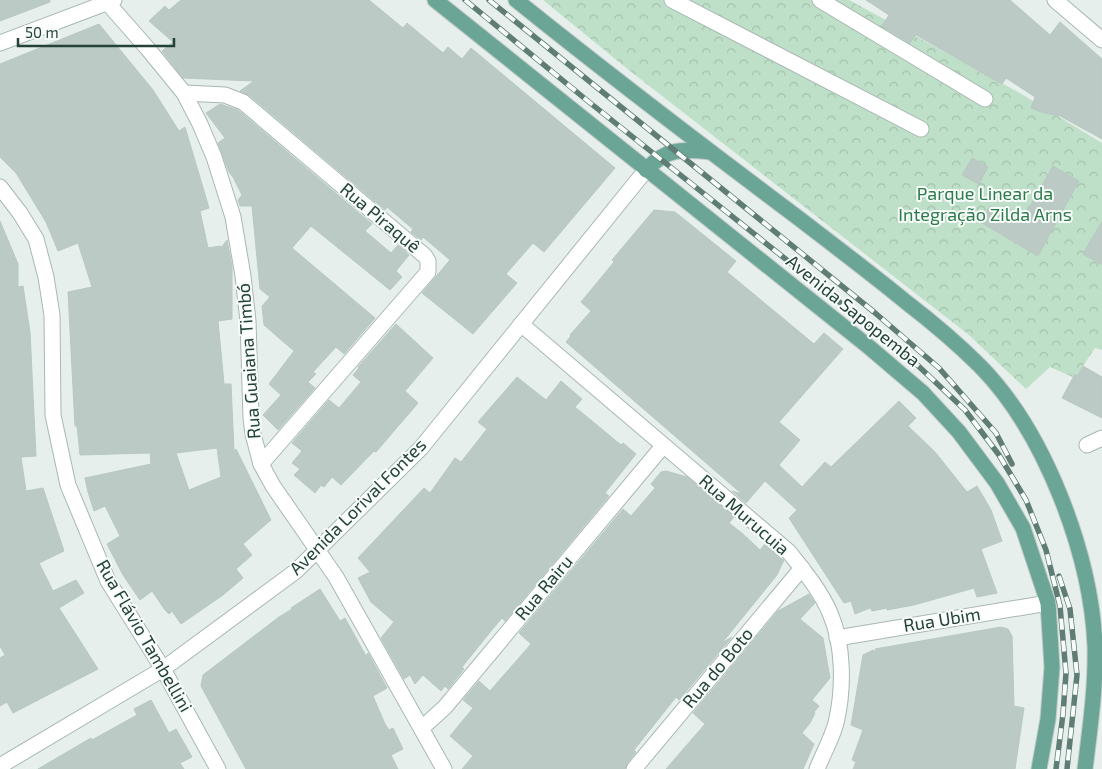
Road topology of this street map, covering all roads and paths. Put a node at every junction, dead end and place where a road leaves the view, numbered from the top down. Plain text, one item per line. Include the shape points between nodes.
1 (435, 0) edge
2 (516, 0) edge
3 (672, 0) edge
4 (820, 0) edge
5 (1055, 0) edge
6 (108, 1) edge
7 (1102, 40) edge
8 (0, 43) edge
9 (184, 93) junction
10 (985, 99) dead end
11 (921, 129) dead end
12 (711, 152) junction
13 (646, 170) junction
14 (0, 187) edge
15 (521, 324) junction
16 (1102, 438) edge
17 (1088, 445) dead end
18 (663, 446) junction
19 (261, 464) junction
20 (317, 551) junction
21 (802, 568) junction
22 (1048, 603) junction
23 (837, 638) junction
24 (163, 669) junction
25 (422, 728) junction
26 (0, 766) edge
27 (218, 769) edge
28 (444, 769) edge
29 (634, 769) edge
30 (817, 769) edge
31 (1039, 769) edge
32 (1085, 769) edge

1 - 13 main road, Avenida Sapopemba
2 - 12 main road
3 - 11 street
4 - 10 street
5 - 7 street
6 - 8 street
6 - 9 street, Rua Guaiana Timbó
9 - 19 street, Rua Guaiana Timbó via 214,157 233,217 247,307 253,434
9 - 19 street, Rua Piraquê via 225,95 243,102 428,261 428,272
12 - 13 main road via 678,150 665,154
12 - 32 main road via 941,330 981,367 1016,408 1048,466 1076,539 1090,594 1095,647 1093,712
13 - 15 street, Avenida Lorival Fontes
13 - 22 main road, Avenida Sapopemba via 869,347 923,393 960,432 997,483 1022,528
14 - 24 street, Rua Flávio Tambellini via 36,239 45,270 52,315 53,415 68,485 108,581
15 - 18 street, Rua Murucuia
15 - 20 street, Avenida Lorival Fontes via 421,448
16 - 17 street
18 - 21 street, Rua Murucuia via 789,552
18 - 25 street, Rua Rairu via 445,707
19 - 20 street, Rua Guaiana Timbó
20 - 24 street, Avenida Lorival Fontes via 296,571
20 - 25 street, Rua Guaiana Timbó via 336,577
21 - 23 street, Rua Murucuia via 830,614
21 - 29 street, Rua do Boto
22 - 23 street, Rua Ubim
22 - 31 main road, Avenida Sapopemba via 1052,667 1048,719
23 - 30 street, Rua Murucuia via 840,699 836,724
24 - 26 street, Avenida Lorival Fontes
24 - 27 street, Rua Flávio Tambellini
25 - 28 street, Rua Guaiana Timbó

